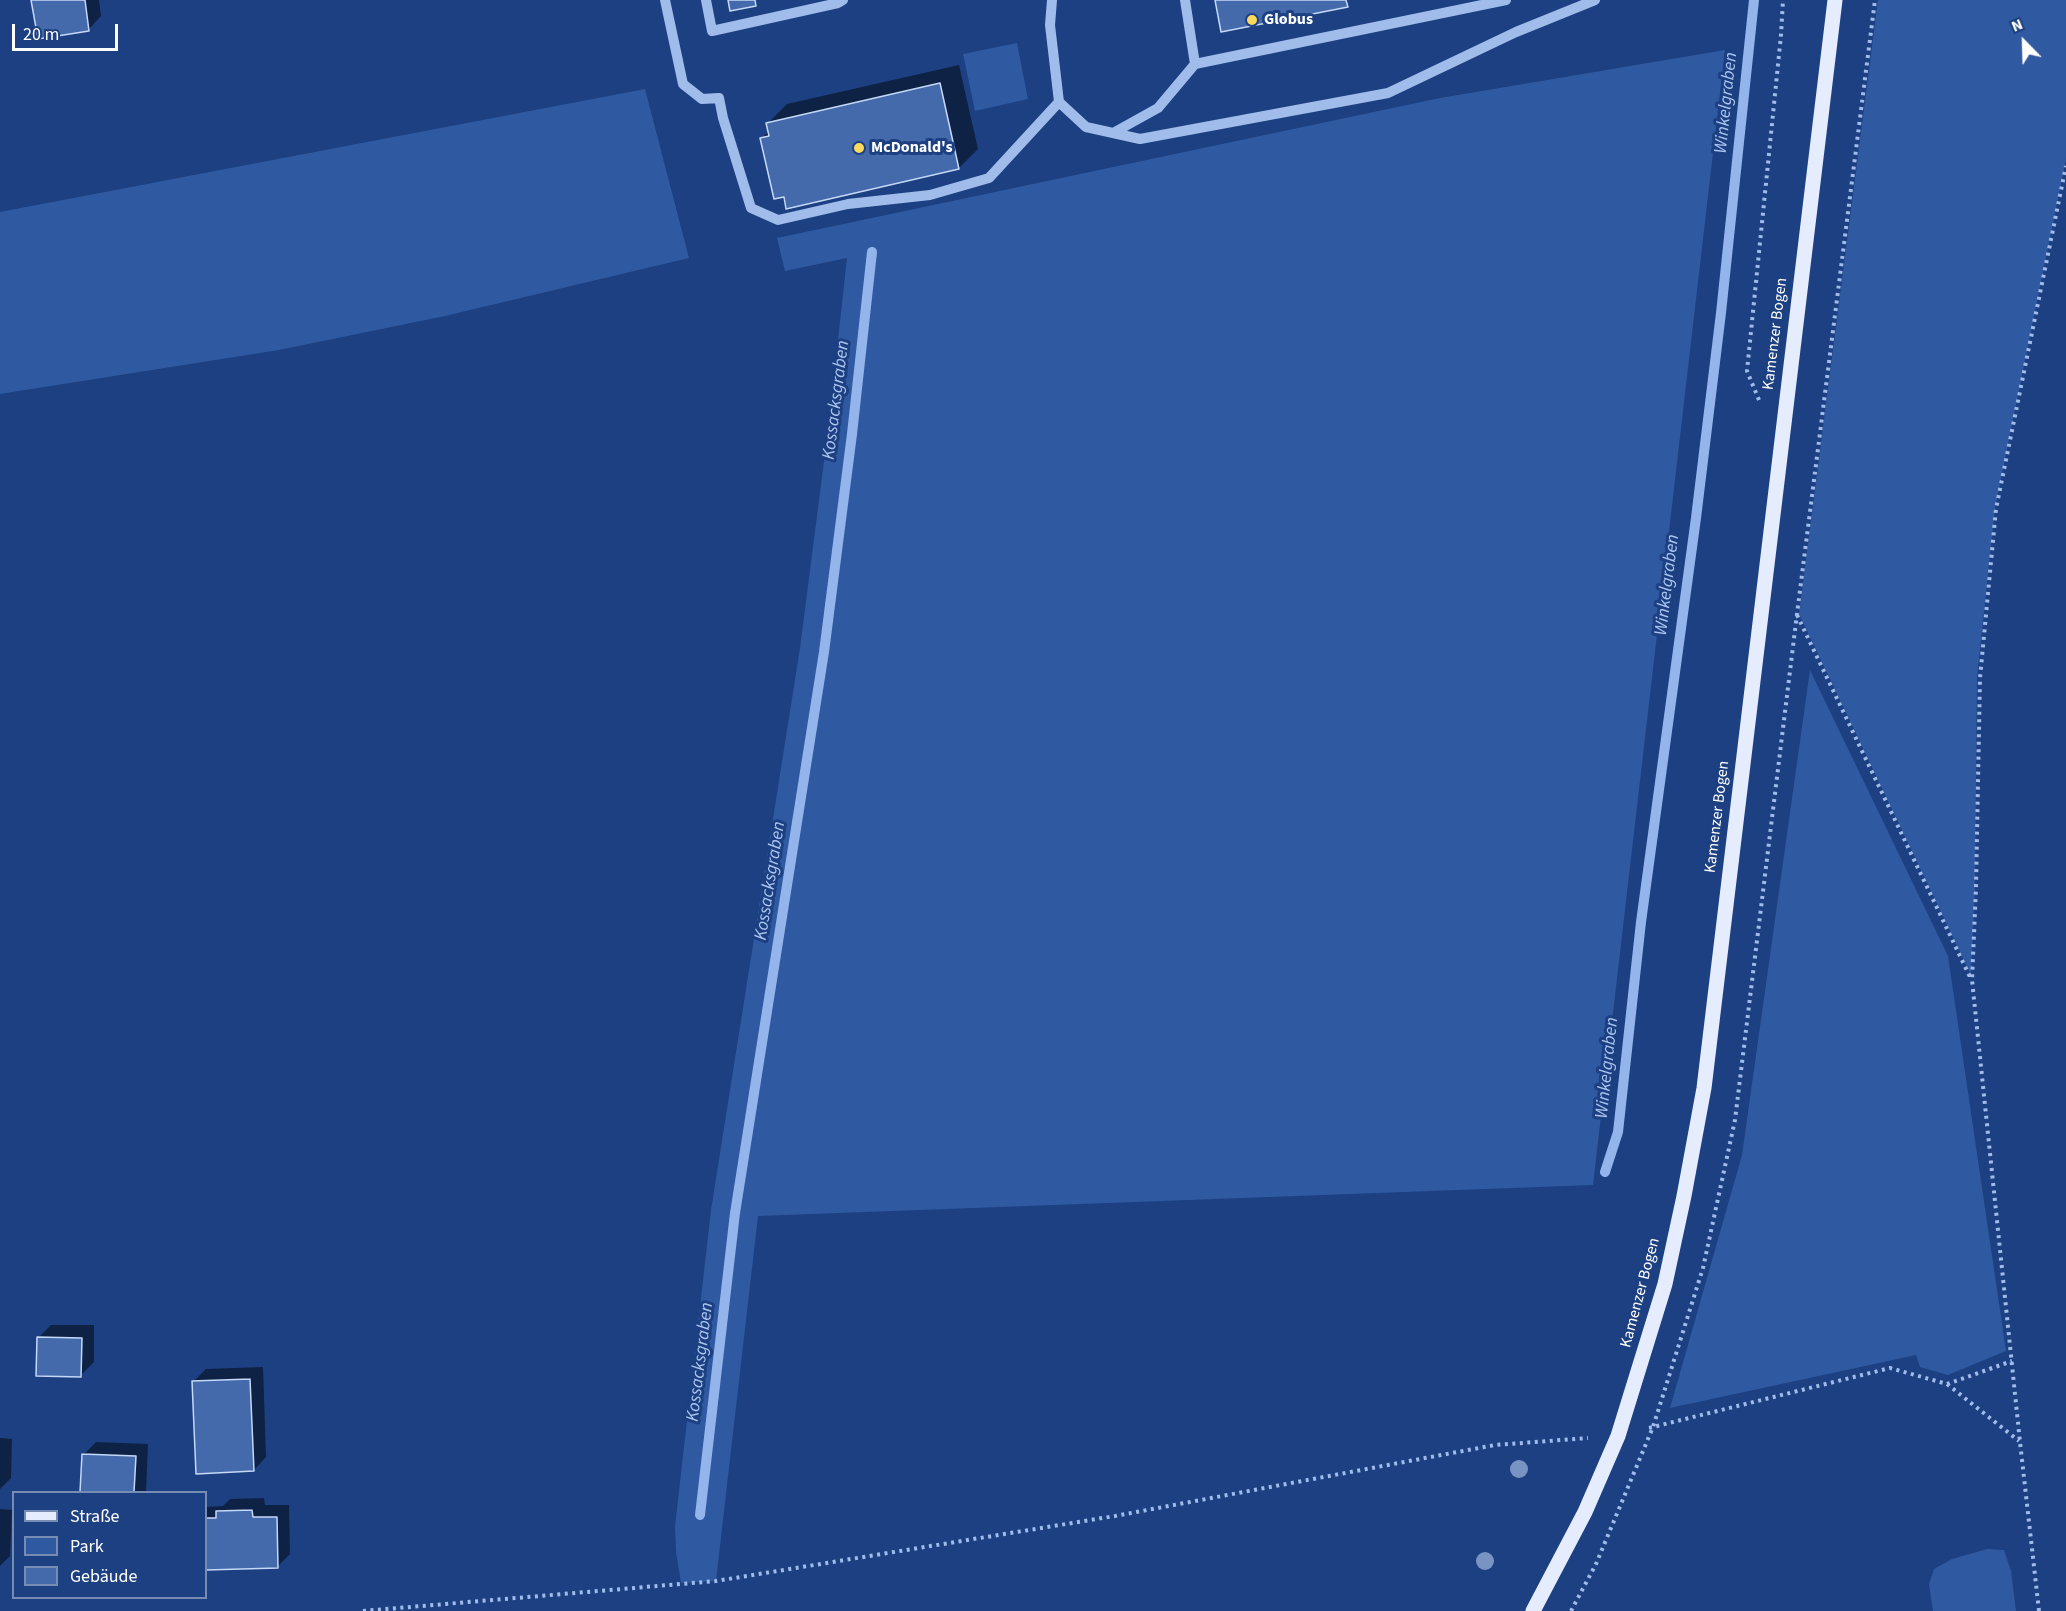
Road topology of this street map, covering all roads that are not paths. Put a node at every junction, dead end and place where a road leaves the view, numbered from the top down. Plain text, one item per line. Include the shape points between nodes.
1 (665, 0) edge
2 (706, 0) edge
3 (843, 0) edge
4 (1053, 0) edge
5 (1185, 0) edge
6 (1506, 0) edge
7 (1595, 0) edge
8 (1835, 0) edge
9 (1195, 64) junction
10 (1059, 102) junction
11 (1113, 133) junction
12 (1533, 1611) edge

1 - 10 lane via 683,84 702,99 719,98 751,208 778,219 848,204 930,195 989,178
2 - 3 lane via 712,31
4 - 10 lane via 1050,25
5 - 9 lane
6 - 9 lane
7 - 11 lane via 1516,32 1388,93 1140,139
8 - 12 main road, Kamenzer Bogen via 1704,1088 1684,1196 1665,1284 1618,1436
9 - 11 lane via 1158,108
10 - 11 lane via 1086,127

